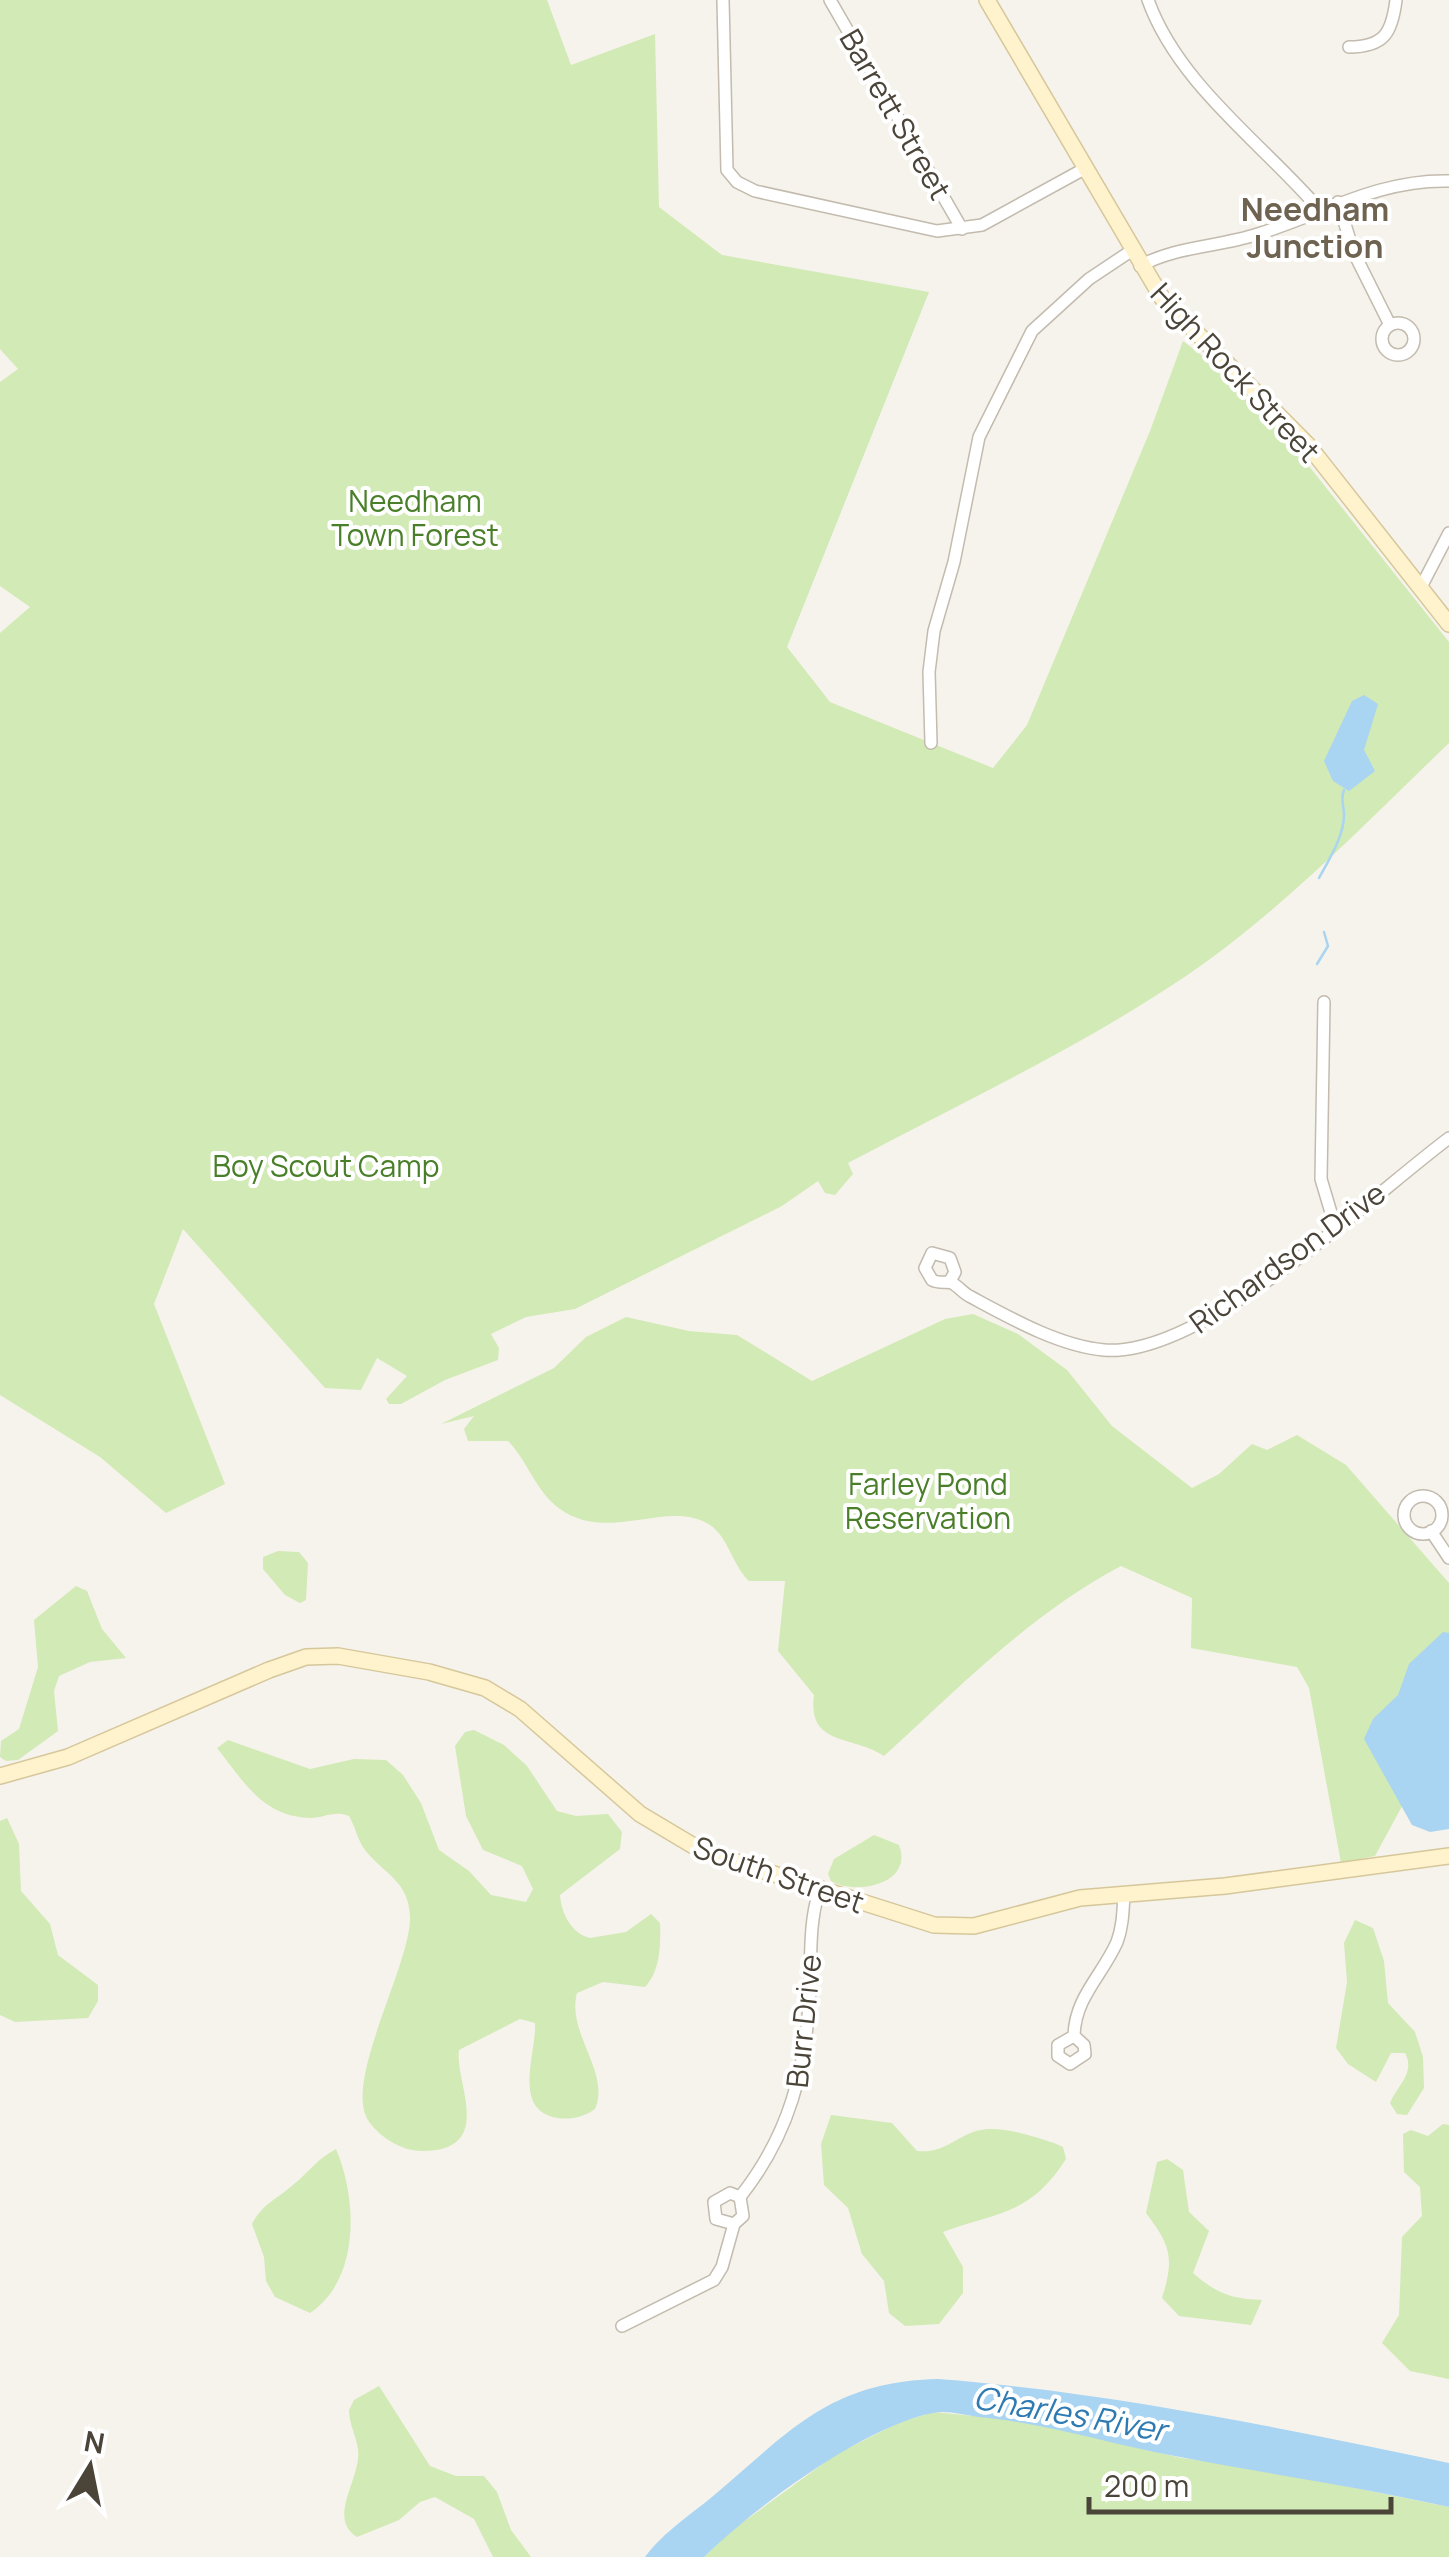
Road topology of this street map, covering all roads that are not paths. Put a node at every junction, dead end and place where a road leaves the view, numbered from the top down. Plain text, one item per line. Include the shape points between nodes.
1 (723, 0) edge
2 (830, 0) edge
3 (986, 0) edge
4 (1148, 0) edge
5 (1396, 0) edge
6 (1349, 48) dead end
7 (1084, 169) junction
8 (1449, 181) edge
9 (1338, 202) junction
10 (1320, 210) junction
11 (962, 229) junction
12 (1131, 251) junction
13 (1140, 266) junction
14 (1390, 325) dead end
15 (1449, 533) edge
16 (1420, 589) junction
17 (1449, 624) edge
18 (931, 744) dead end
19 (1324, 1002) dead end
20 (1449, 1138) edge
21 (1335, 1226) junction
22 (950, 1282) dead end
23 (1431, 1531) dead end
24 (1449, 1558) edge
25 (0, 1776) edge
26 (1449, 1856) edge
27 (819, 1891) junction
28 (1124, 1894) junction
29 (1074, 2036) dead end
30 (740, 2197) junction
31 (734, 2224) junction
32 (622, 2326) dead end

1 - 11 street via 724,146 727,170 737,182 901,226
2 - 11 street, Barrett Street
3 - 7 street, High Rock Street
4 - 10 street via 1203,85
5 - 6 street via 1387,36 1372,46
7 - 11 street via 982,226
7 - 12 street, High Rock Street
8 - 9 street via 1394,185
9 - 10 street
9 - 14 street via 1354,253
10 - 13 street via 1261,234
12 - 13 street, High Rock Street
12 - 18 street via 1032,331 979,437 930,655
13 - 16 street, High Rock Street via 1197,337 1308,445
15 - 16 street
16 - 17 street, High Rock Street
19 - 21 street via 1321,1180
20 - 21 street, Richardson Drive
21 - 22 street, Richardson Drive via 1216,1314 1151,1346 1125,1350 1057,1338
23 - 24 street
25 - 27 street, South Street via 68,1757 268,1670 338,1656 484,1688 520,1709 666,1832
26 - 28 street, South Street
27 - 28 street, South Street via 960,1928 1080,1898
27 - 30 street, Burr Drive via 796,2096 771,2152
28 - 29 street via 1119,1936 1082,1999
30 - 31 street, Burr Drive via 745,2208
30 - 31 street, Burr Drive via 730,2192 714,2202 716,2219
31 - 32 street via 714,2280

